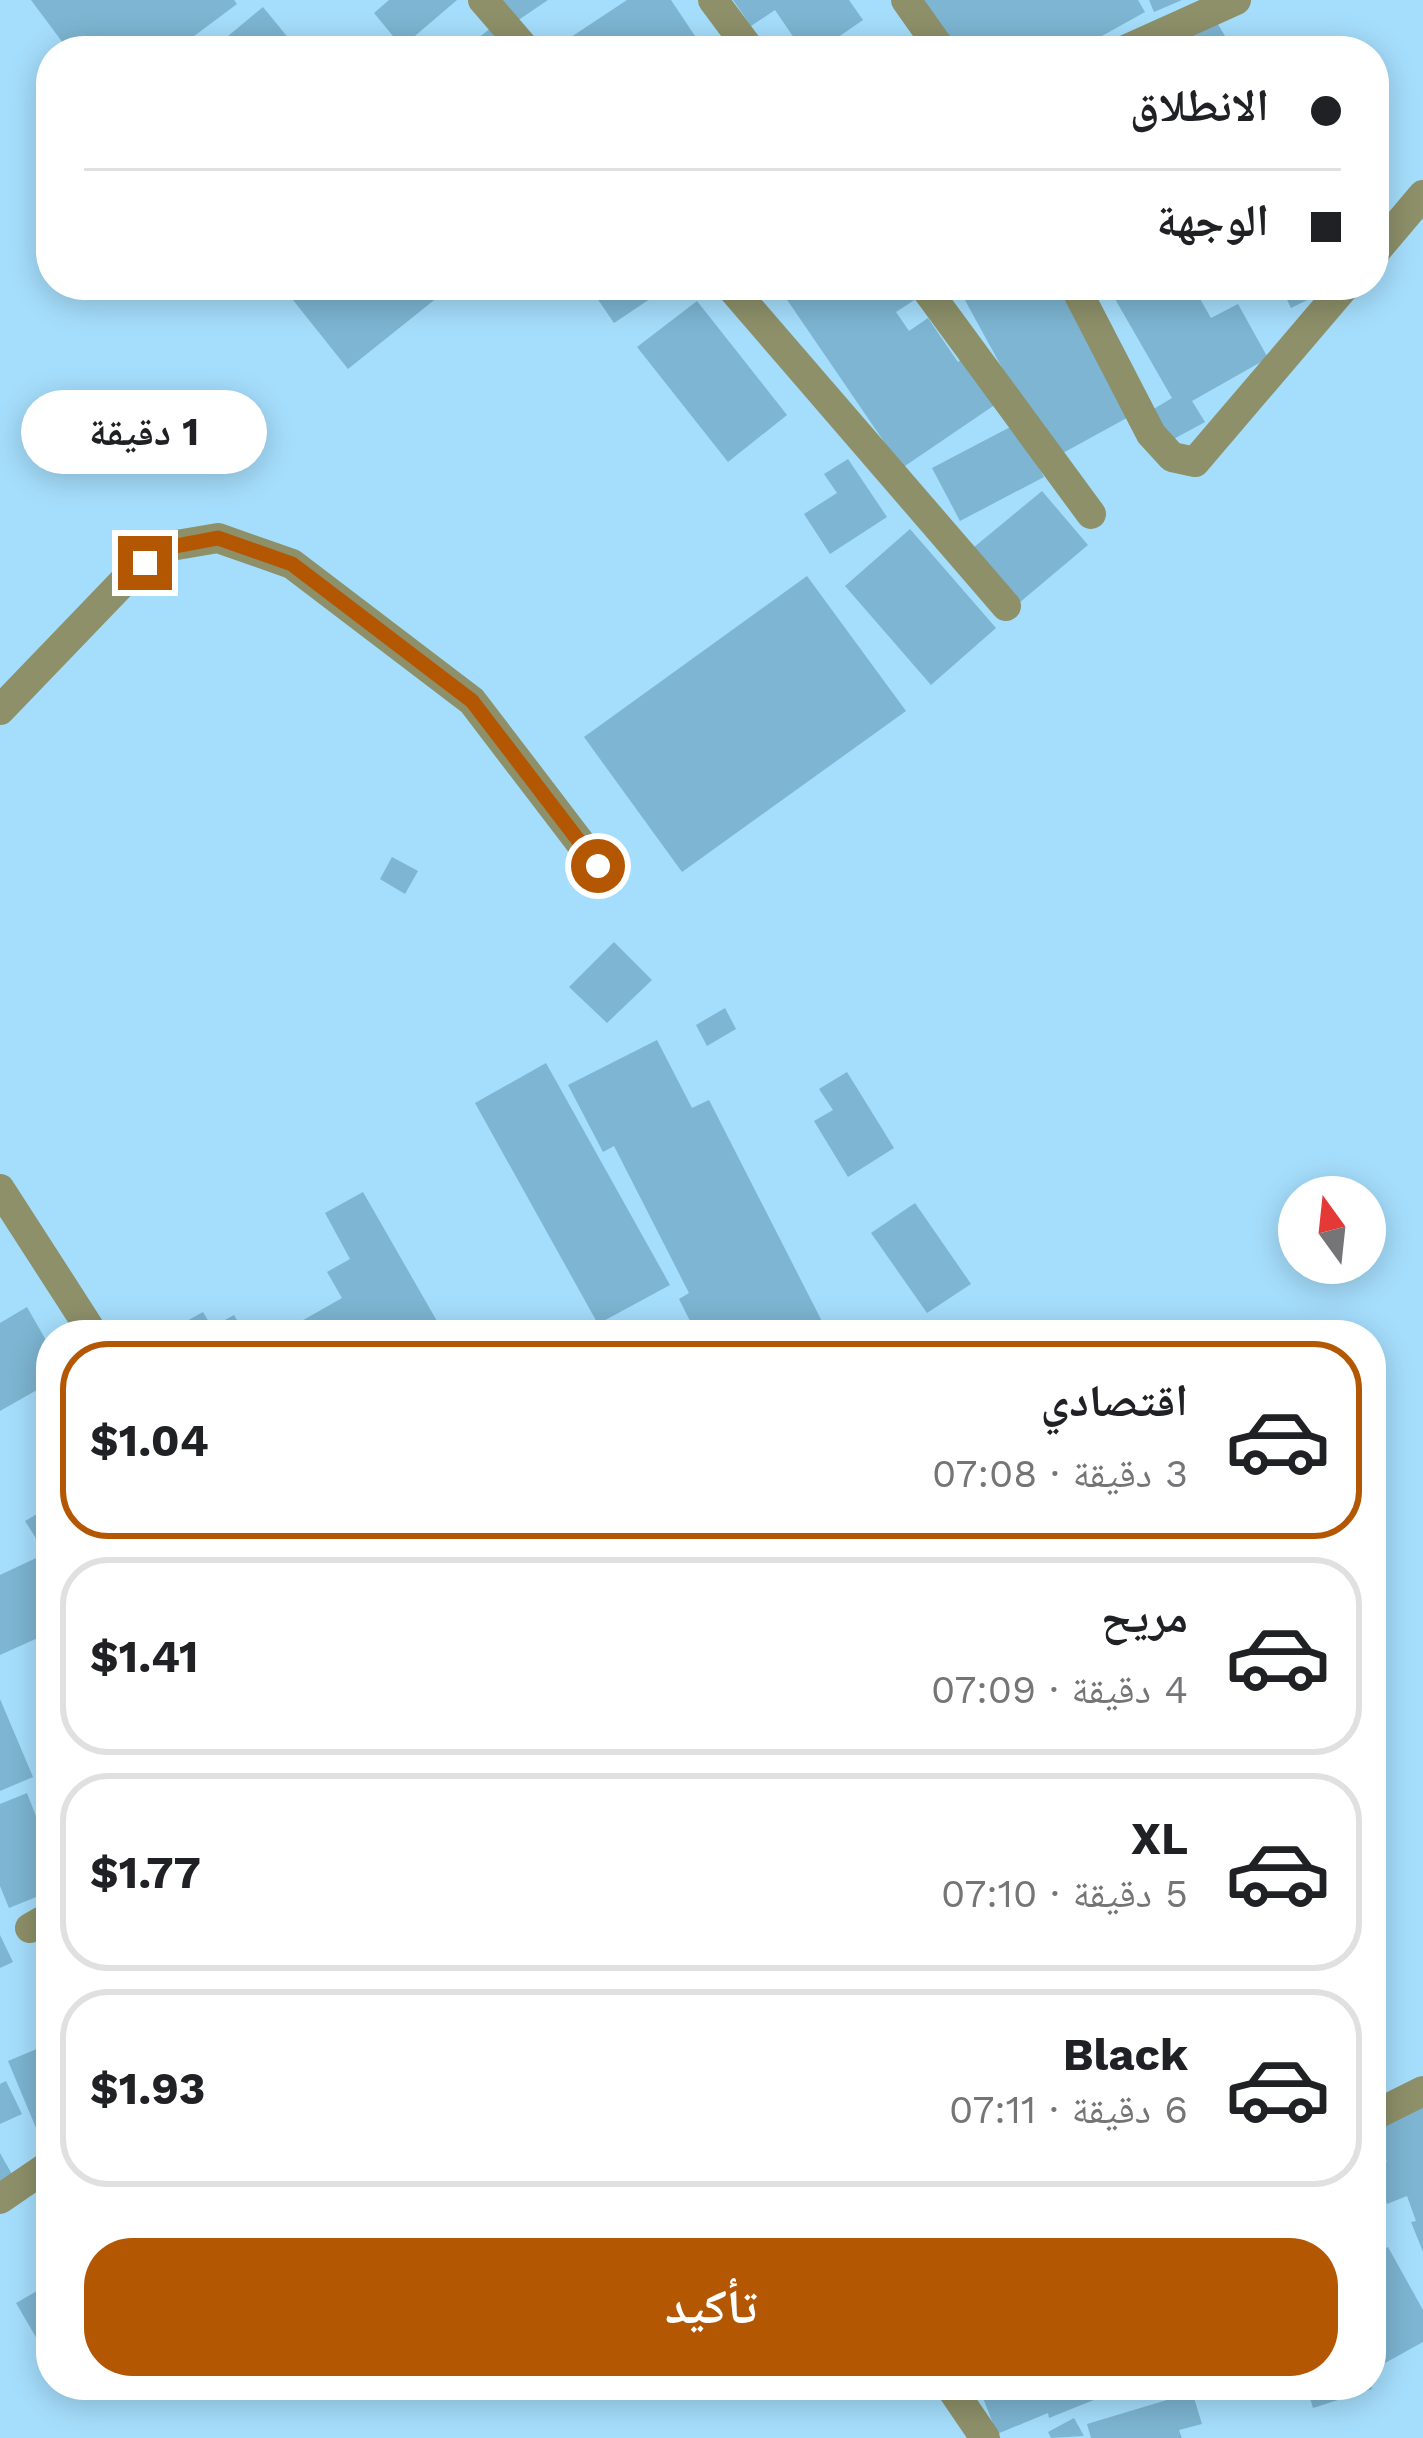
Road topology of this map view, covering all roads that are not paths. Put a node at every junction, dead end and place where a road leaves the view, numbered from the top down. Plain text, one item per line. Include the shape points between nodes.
1 (483, 0) edge
2 (713, 0) edge
3 (906, 0) edge
4 (1236, 0) edge
5 (514, 36) edge
6 (740, 36) edge
7 (931, 36) edge
8 (1156, 36) edge
9 (1423, 195) edge
10 (1389, 235) edge
11 (742, 300) edge
12 (934, 300) edge
13 (1082, 300) edge
14 (1333, 300) edge
15 (1091, 514) dead end
16 (1006, 606) dead end
17 (0, 710) edge
18 (598, 866) dead end
19 (0, 1189) edge
20 (84, 1320) edge
21 (1423, 2091) edge
22 (1386, 2110) edge
23 (36, 2174) edge
24 (0, 2199) edge
25 (959, 2400) edge
26 (985, 2438) edge

1 - 5 street
2 - 6 street
3 - 7 street
4 - 8 street
9 - 10 street
11 - 16 street
12 - 15 street
13 - 14 street via 1151,434 1172,457 1195,462
17 - 18 street via 165,548 218,538 292,564 472,701
19 - 20 street
21 - 22 street
23 - 24 street
25 - 26 street

